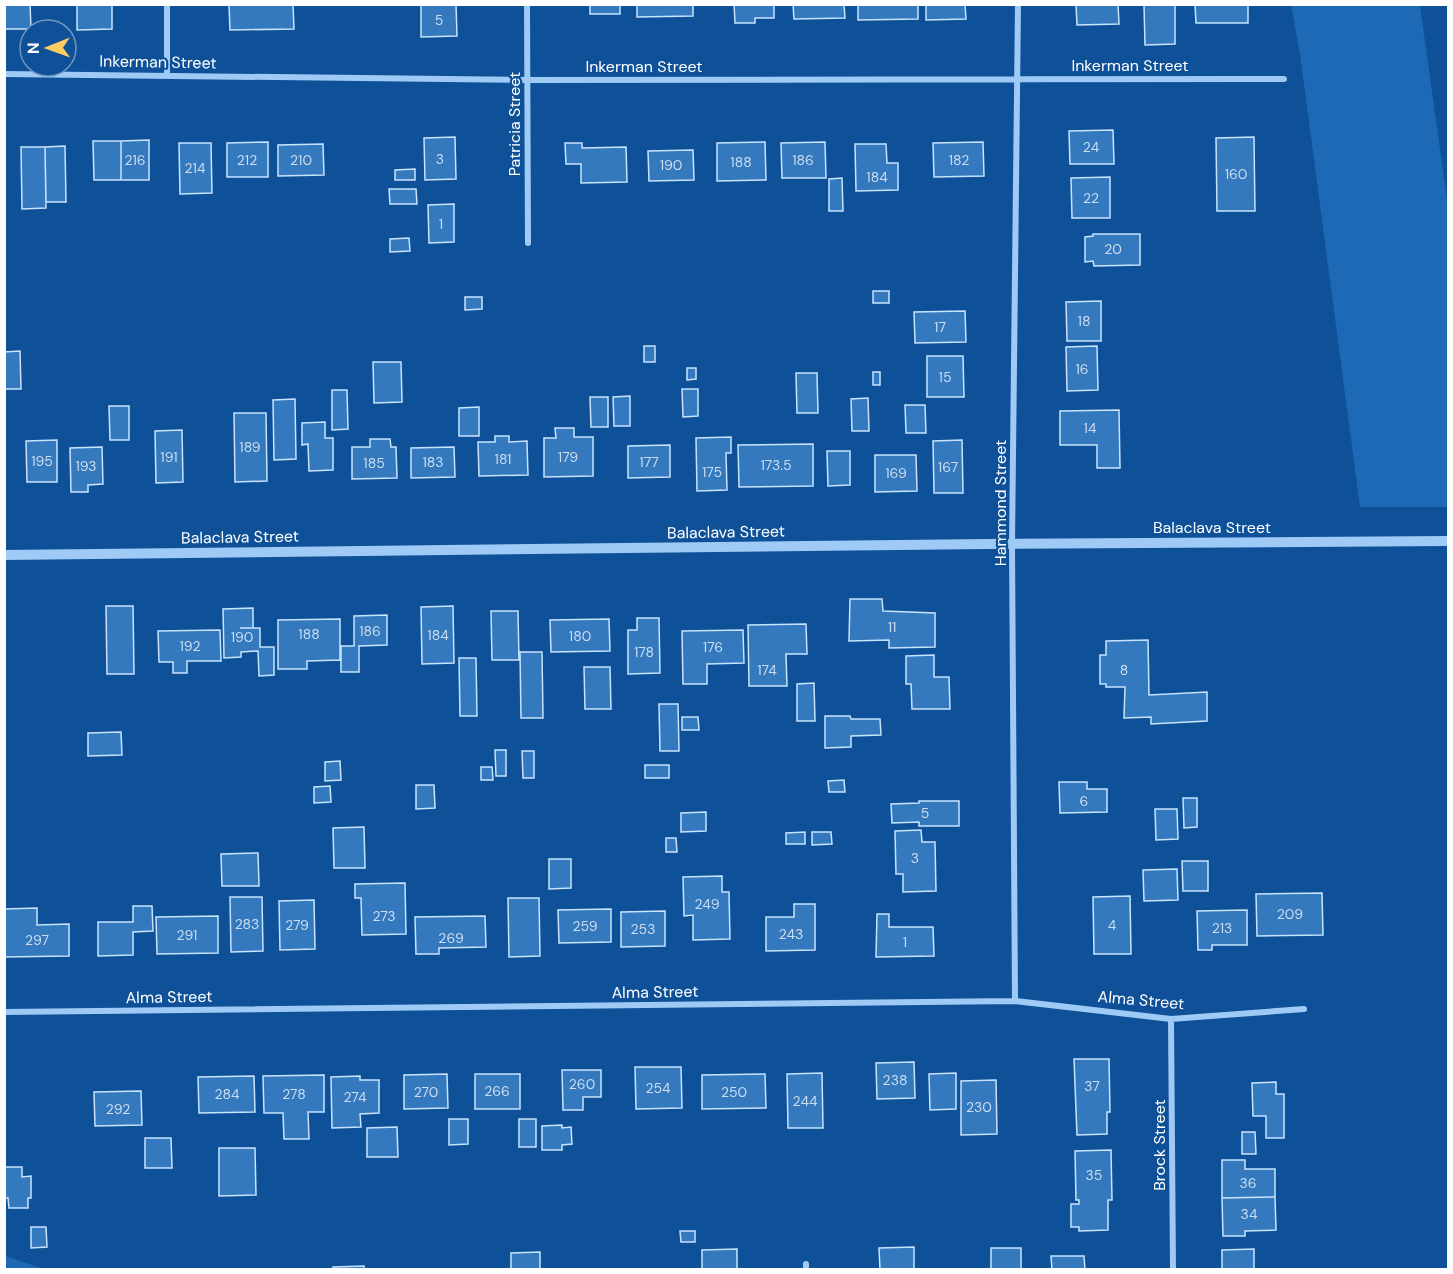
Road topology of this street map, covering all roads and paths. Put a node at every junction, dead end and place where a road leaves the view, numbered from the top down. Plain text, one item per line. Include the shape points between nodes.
1 (167, 4) edge
2 (527, 4) edge
3 (1018, 4) edge
4 (4, 74) edge
5 (168, 75) junction
6 (1018, 79) junction
7 (1284, 79) dead end
8 (527, 80) junction
9 (528, 243) dead end
10 (1449, 542) edge
11 (1012, 544) junction
12 (4, 555) edge
13 (1015, 1001) junction
14 (1304, 1009) dead end
15 (4, 1012) edge
16 (1171, 1019) junction
17 (1173, 1269) edge

1 - 5 street
2 - 8 street, Patricia Street
3 - 6 street, Hammond Street
4 - 5 street, Inkerman Street
5 - 8 street, Inkerman Street
6 - 7 street, Inkerman Street
6 - 8 street, Inkerman Street
6 - 11 street, Hammond Street
8 - 9 street, Patricia Street
10 - 11 street, Balaclava Street
11 - 12 street, Balaclava Street
11 - 13 street, Hammond Street
13 - 15 street, Alma Street
13 - 16 street, Alma Street
14 - 16 street, Alma Street
16 - 17 street, Brock Street

